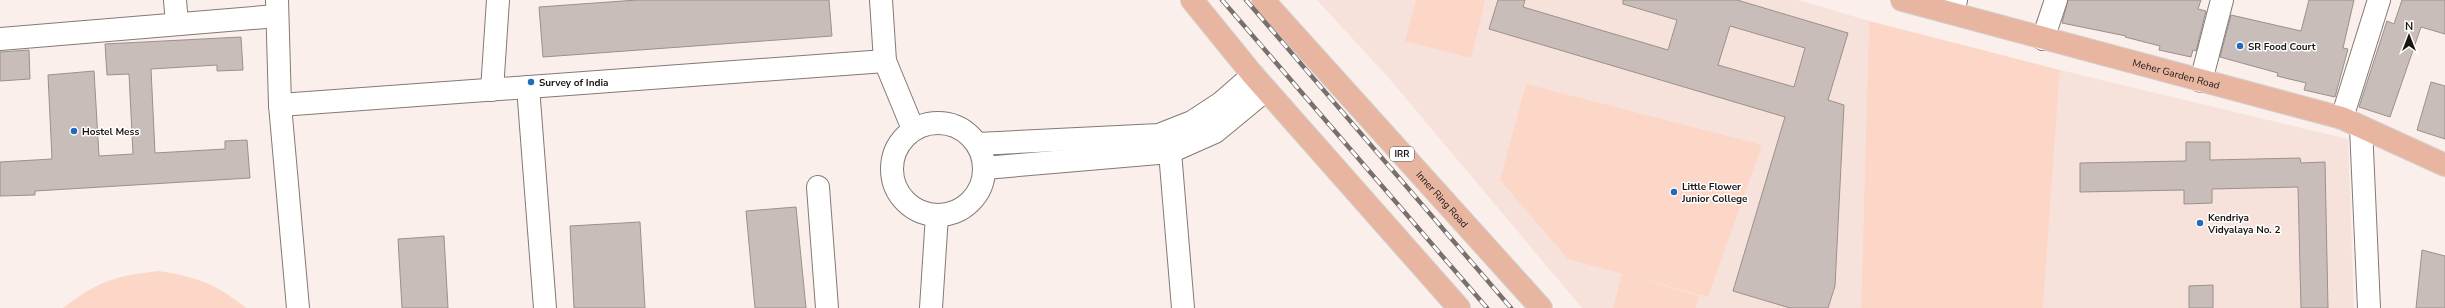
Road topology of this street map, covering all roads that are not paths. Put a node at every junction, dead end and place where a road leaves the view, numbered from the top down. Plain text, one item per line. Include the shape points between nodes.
1 (175, 0) edge
2 (498, 0) edge
3 (881, 0) edge
4 (1192, 0) edge
5 (1263, 0) edge
6 (1902, 0) edge
7 (2056, 0) edge
8 (2222, 0) edge
9 (2379, 0) edge
10 (1954, 6) edge
11 (277, 8) edge
12 (178, 24) junction
13 (0, 39) edge
14 (2042, 39) junction
15 (885, 61) junction
16 (2201, 81) junction
17 (1260, 82) junction
18 (528, 87) junction
19 (492, 90) junction
20 (280, 105) junction
21 (2342, 118) junction
22 (2362, 127) junction
23 (913, 129) junction
24 (1167, 143) junction
25 (978, 144) junction
26 (2445, 165) edge
27 (985, 168) junction
28 (818, 187) dead end
29 (937, 215) junction
30 (298, 308) edge
31 (546, 308) edge
32 (827, 308) edge
33 (931, 308) edge
34 (1183, 308) edge
35 (1459, 308) edge
36 (1541, 308) edge
37 (2369, 308) edge

1 - 12 street
2 - 19 street
3 - 15 street
4 - 17 main road
5 - 36 main road, Inner Ring Road / IRR
6 - 10 main road, Meher Garden Road
7 - 14 street
8 - 16 street
9 - 21 street
10 - 14 main road, Meher Garden Road
11 - 12 street
11 - 20 street
12 - 13 street
14 - 16 main road, Meher Garden Road
15 - 18 street
15 - 23 street
16 - 21 main road, Meher Garden Road
17 - 24 street via 1215,132
17 - 35 main road
18 - 19 street
18 - 31 street
19 - 20 street
20 - 30 street
21 - 22 main road, Meher Garden Road
22 - 26 main road, Meher Garden Road
22 - 37 street
23 - 25 street via 926,123 941,122 968,133
23 - 29 street via 902,139 894,152 891,166 893,181 899,195 909,206 922,213
24 - 25 street
24 - 27 street
24 - 34 street
25 - 27 street
27 - 29 street via 983,183 966,207 952,213
28 - 32 street
29 - 33 street

